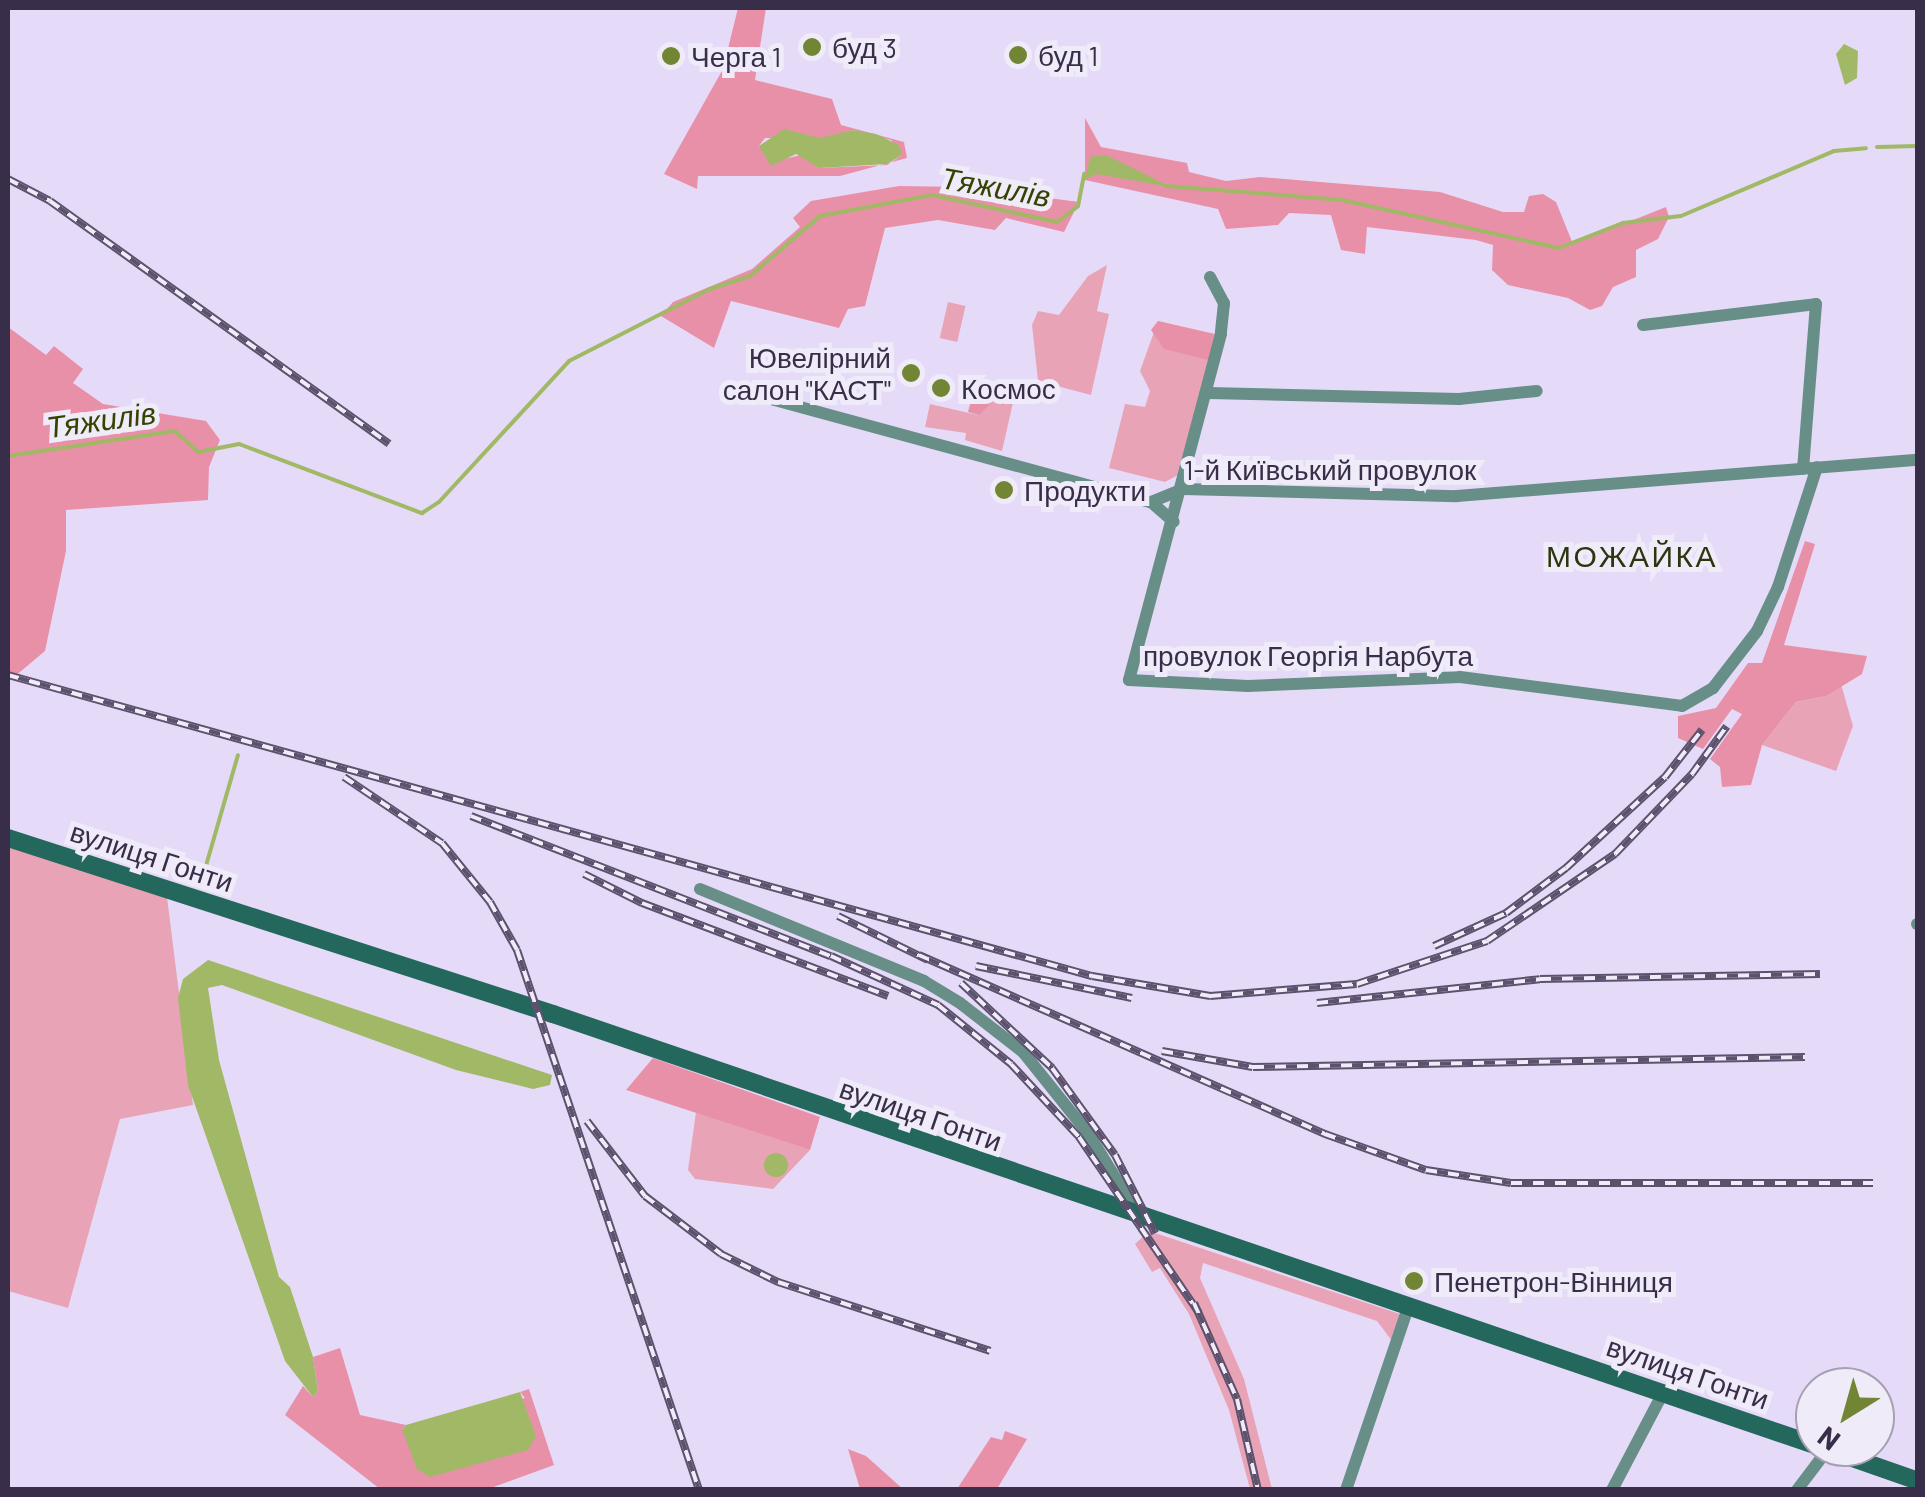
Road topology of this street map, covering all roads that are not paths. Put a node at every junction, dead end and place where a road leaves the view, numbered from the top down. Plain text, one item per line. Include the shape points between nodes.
1 (1210, 277) dead end
2 (1643, 326) dead end
3 (1537, 391) dead end
4 (1209, 394) junction
5 (756, 395) dead end
6 (1918, 460) edge
7 (1810, 467) junction
8 (1183, 489) junction
9 (1151, 502) junction
10 (1174, 522) junction
11 (8, 838) edge
12 (700, 889) dead end
13 (1139, 1218) junction
14 (1410, 1305) junction
15 (1664, 1393) junction
16 (1795, 1438) edge
17 (1810, 1467) edge
18 (1880, 1467) edge
19 (1918, 1480) edge
20 (1346, 1490) edge
21 (1612, 1490) edge
22 (1797, 1490) edge

1 - 4 street via 1224,303
2 - 7 street, провулок Георгія Нарбута via 1816,304
3 - 4 street via 1459,399
4 - 8 street
5 - 9 street, 1-й Київський провулок
6 - 7 street, 1-й Київський провулок
7 - 8 street, 1-й Київський провулок via 1457,496
7 - 10 street, провулок Георгія Нарбута via 1766,613 1730,670 1682,706 1460,677 1248,686 1129,680
8 - 9 street, 1-й Київський провулок
8 - 10 street
9 - 10 street
11 - 13 street, вулиця Гонти via 553,1014
12 - 13 street via 924,981 991,1026 1023,1052 1088,1133
13 - 14 street, вулиця Гонти
14 - 15 street, вулиця Гонти
14 - 20 street
15 - 16 street, вулиця Гонти
15 - 21 street
17 - 22 street
18 - 19 street, вулиця Гонти

